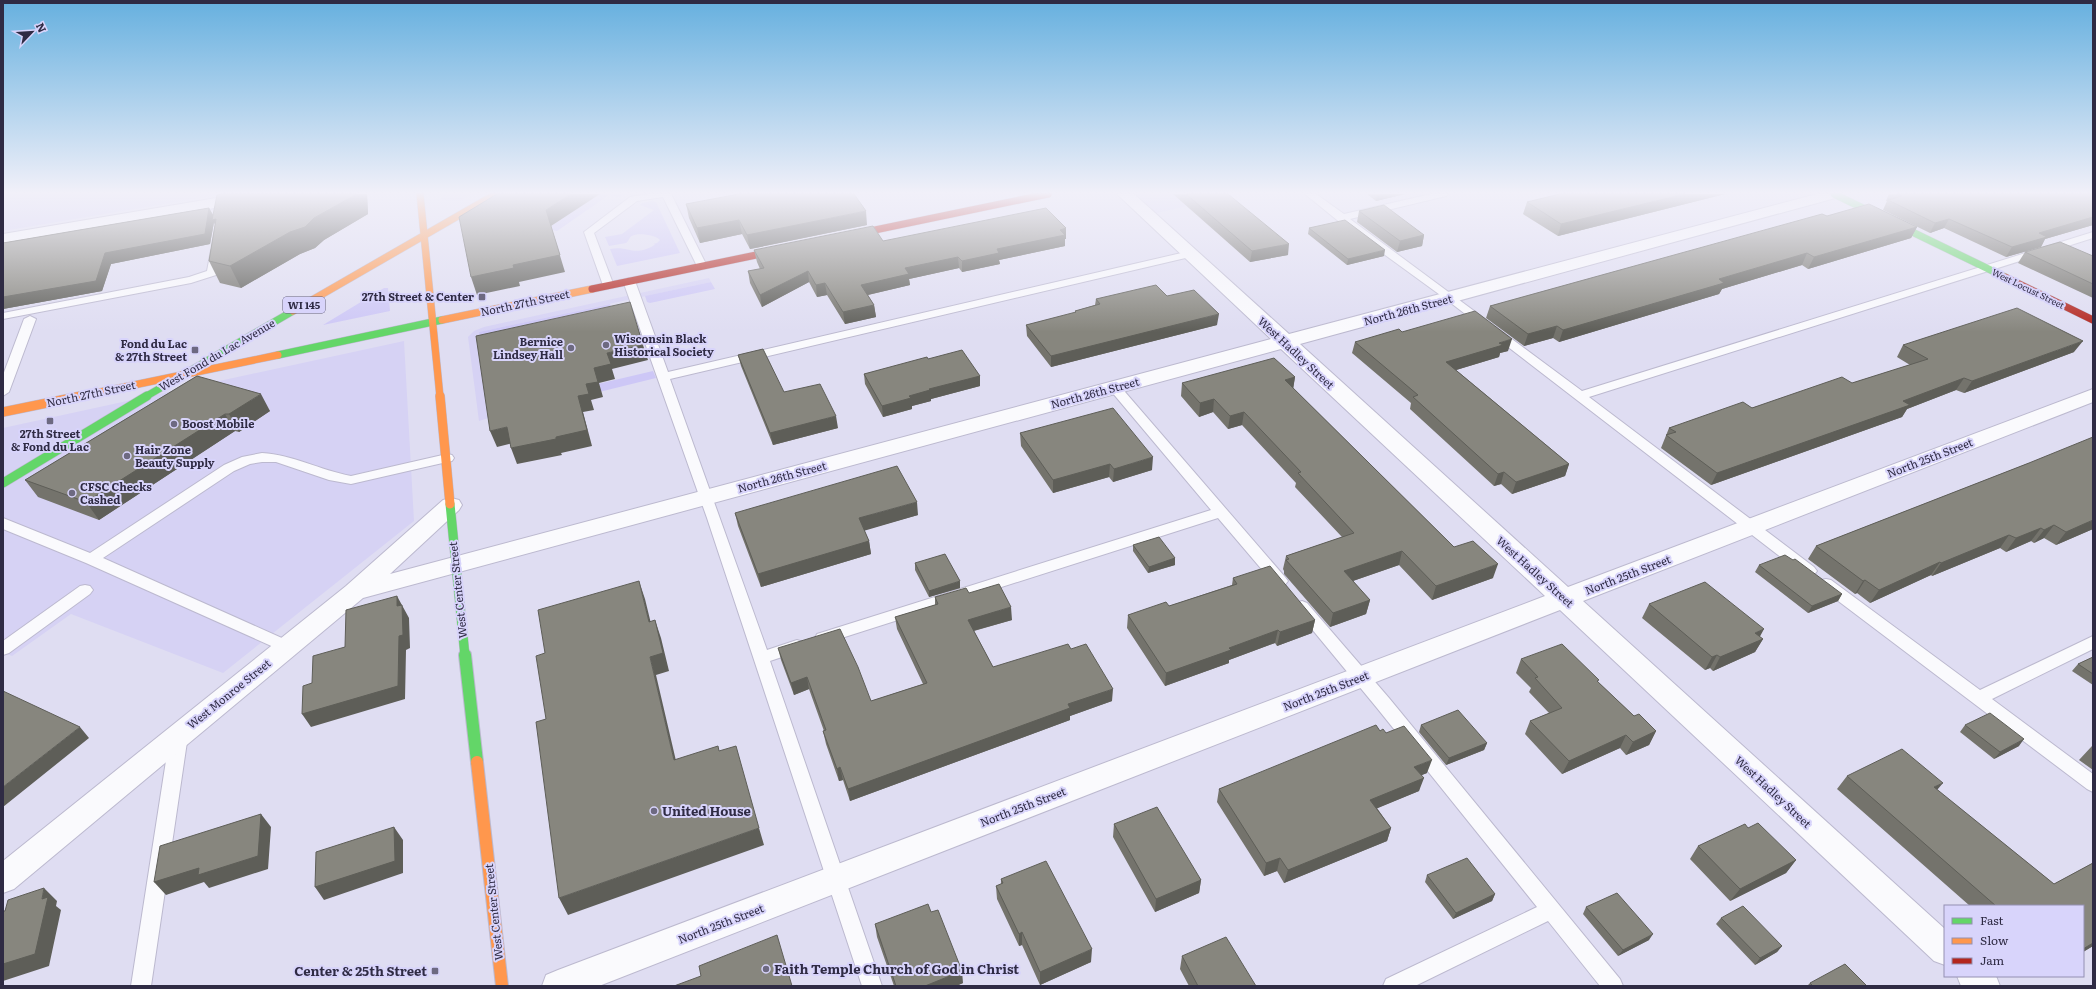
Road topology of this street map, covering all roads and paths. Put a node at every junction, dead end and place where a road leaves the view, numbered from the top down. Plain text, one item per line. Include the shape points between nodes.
1 (218, 240) edge
2 (417, 240) edge
3 (424, 240) edge
4 (592, 240) edge
5 (689, 240) edge
6 (1175, 240) edge
7 (1372, 240) edge
8 (1664, 240) edge
9 (1929, 240) edge
10 (2076, 240) edge
11 (795, 247) edge
12 (1190, 254) junction
13 (702, 266) junction
14 (1986, 268) junction
15 (629, 281) junction
16 (608, 286) junction
17 (1452, 298) junction
18 (3, 316) edge
19 (30, 319) dead end
20 (2093, 320) edge
21 (432, 322) junction
22 (1285, 342) junction
23 (184, 374) junction
24 (664, 377) junction
25 (1115, 388) junction
26 (3, 392) edge
27 (2093, 395) edge
28 (1580, 396) junction
29 (3, 412) edge
30 (446, 458) junction
31 (3, 483) edge
32 (707, 497) junction
33 (451, 505) junction
34 (1221, 512) junction
35 (3, 523) edge
36 (1751, 527) junction
37 (91, 559) junction
38 (455, 565) junction
39 (85, 590) dead end
40 (355, 592) junction
41 (1565, 600) junction
42 (2093, 642) edge
43 (287, 647) junction
44 (3, 649) edge
45 (761, 658) junction
46 (1362, 678) junction
47 (1979, 698) junction
48 (179, 735) junction
49 (2093, 784) edge
50 (3, 878) edge
51 (836, 879) junction
52 (1552, 910) junction
53 (1944, 949) edge
54 (1974, 977) edge
55 (141, 986) edge
56 (502, 986) edge
57 (558, 986) edge
58 (872, 986) edge
59 (1392, 986) edge
60 (1613, 986) edge
61 (1984, 986) edge

1 - 18 lane via 212,273 191,280
2 - 23 main road, West Fond du Lac Avenue / WI 145
3 - 21 main road, West Center Street
4 - 16 lane
5 - 13 lane
6 - 12 street, West Hadley Street
7 - 17 lane
8 - 17 street, North 26th Street
9 - 14 main road, West Locust Street
10 - 14 lane
11 - 13 main road, North 27th Street
12 - 22 street, West Hadley Street
12 - 24 lane
13 - 15 main road, North 27th Street
14 - 20 main road, West Locust Street
14 - 28 lane
15 - 16 main road, North 27th Street
15 - 24 lane
16 - 21 main road, North 27th Street
17 - 22 street, North 26th Street
17 - 28 lane
19 - 26 lane
21 - 23 main road, North 27th Street
21 - 30 main road, West Center Street
22 - 25 street, North 26th Street
22 - 41 street, West Hadley Street
23 - 29 main road, North 27th Street
23 - 31 main road, West Fond du Lac Avenue / WI 145
24 - 32 lane
25 - 32 street, North 26th Street
25 - 34 lane
27 - 36 street, North 25th Street
28 - 36 lane
30 - 33 main road, West Center Street
30 - 37 lane via 350,480 274,457 250,458 229,468
32 - 38 street, North 26th Street
32 - 45 lane
33 - 38 main road, West Center Street
33 - 40 street, West Monroe Street
34 - 45 lane
34 - 46 lane
35 - 37 lane
36 - 41 street, North 25th Street
36 - 47 lane
37 - 43 lane
38 - 40 street, North 26th Street
38 - 56 main road, West Center Street
39 - 44 lane
40 - 43 street, West Monroe Street
41 - 46 street, North 25th Street
41 - 53 street, West Hadley Street
42 - 47 lane
43 - 48 street, West Monroe Street
45 - 51 lane
46 - 51 street, North 25th Street
46 - 52 lane
47 - 49 lane
48 - 50 street, West Monroe Street
48 - 55 lane
51 - 57 street, North 25th Street
51 - 58 lane
52 - 59 lane
52 - 60 lane
54 - 61 street

